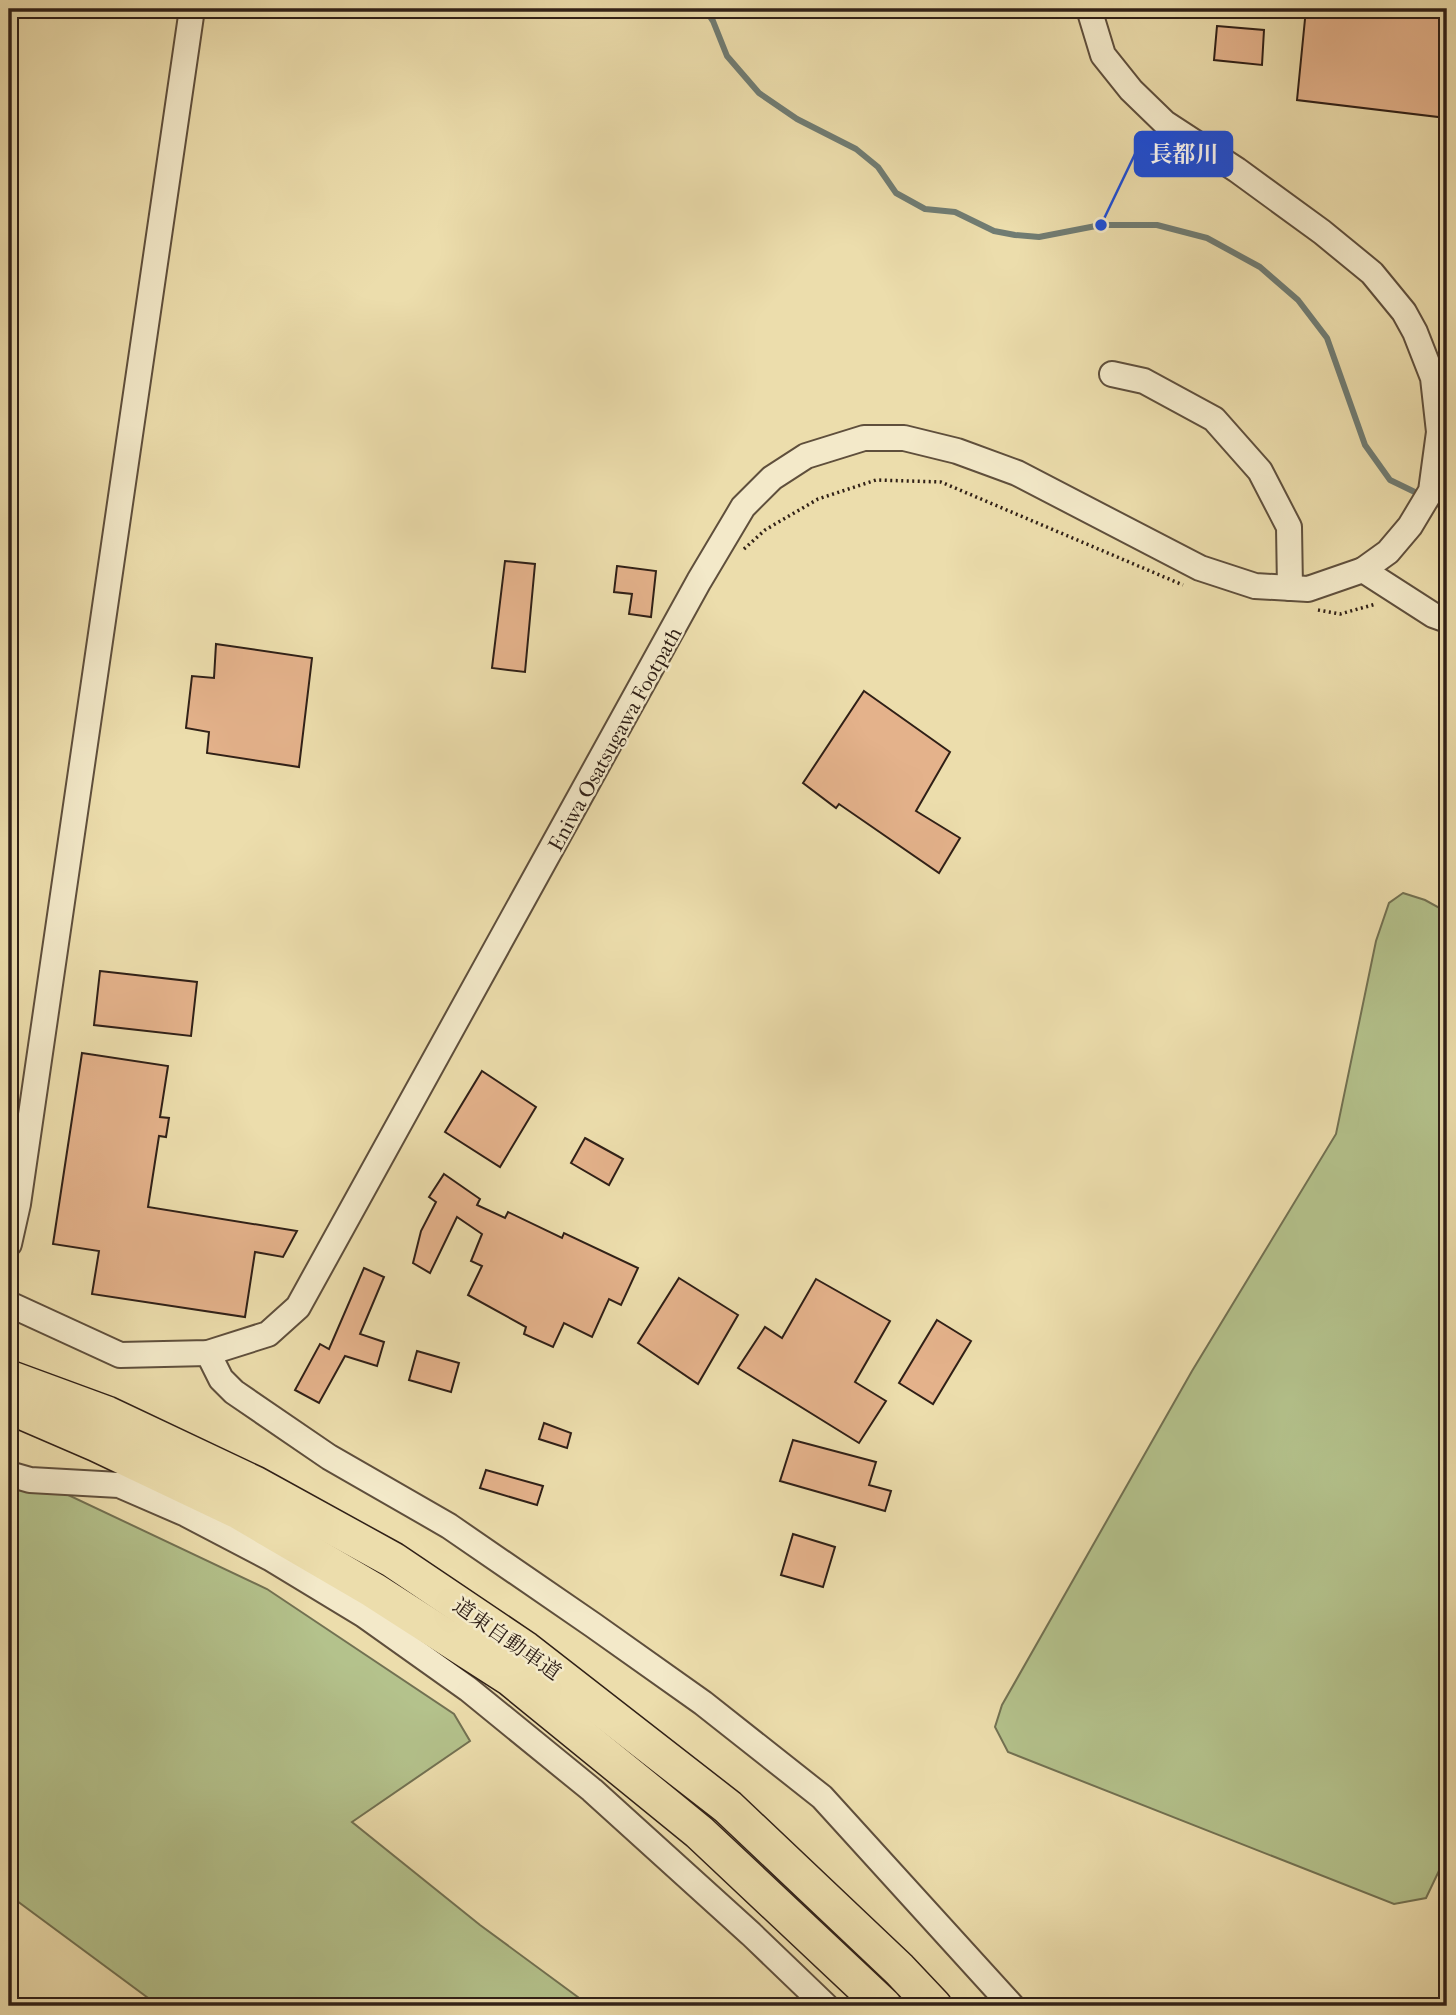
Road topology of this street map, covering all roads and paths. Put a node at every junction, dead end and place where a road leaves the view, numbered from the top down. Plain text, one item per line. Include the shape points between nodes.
1 (192, 9) edge
2 (1089, 9) edge
3 (1112, 374) dead end
4 (741, 552) dead end
5 (1363, 570) junction
6 (1193, 587) dead end
7 (1290, 588) junction
8 (1378, 604) dead end
9 (1313, 609) dead end
10 (1447, 620) edge
11 (9, 1244) edge
12 (9, 1304) edge
13 (208, 1353) junction
14 (9, 1378) edge
15 (9, 1406) edge
16 (9, 1474) edge
17 (826, 2006) edge
18 (884, 2006) edge
19 (934, 2006) edge
20 (1012, 2006) edge

1 - 11 street
2 - 5 street via 1103,55 1130,90 1165,122 1322,232 1371,273 1415,332 1433,378 1439,432 1431,491 1388,552
3 - 7 street via 1144,381 1214,419 1260,471 1289,527
4 - 6 path via 765,530 818,499 876,480 941,482
5 - 7 street via 1308,589
5 - 10 street
7 - 13 street via 1255,586 1200,568 1017,473 904,438 864,439 806,456 772,478 743,507 699,580 298,1307 268,1334
8 - 9 path via 1340,614
12 - 13 street via 120,1355
13 - 20 street via 221,1379 234,1392 329,1457 449,1526 593,1625 703,1703 822,1797
14 - 19 highway, 道東自動車道 via 107,1414 255,1484 393,1560 525,1649 728,1807
15 - 18 highway, 道東自動車道 via 238,1511 510,1678 699,1832
16 - 17 street via 30,1480 119,1485 270,1558 364,1615 468,1689 592,1790

